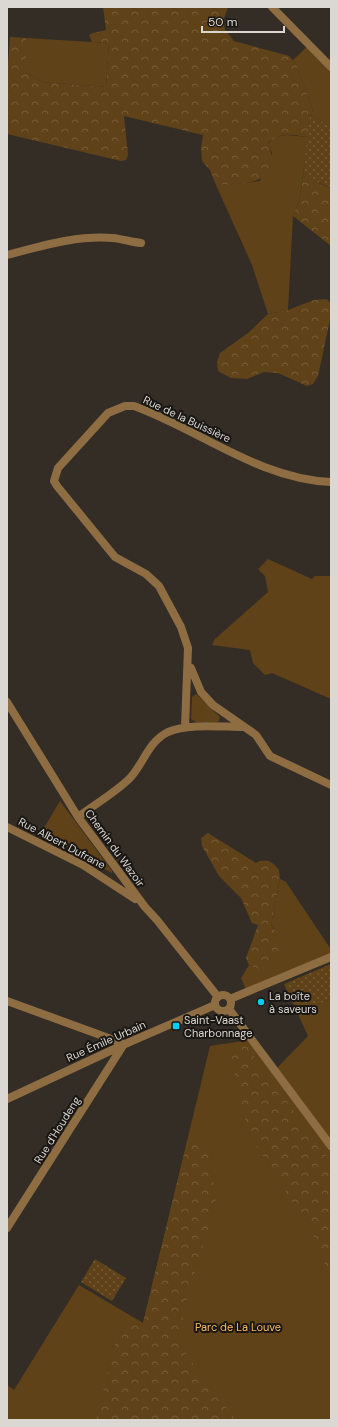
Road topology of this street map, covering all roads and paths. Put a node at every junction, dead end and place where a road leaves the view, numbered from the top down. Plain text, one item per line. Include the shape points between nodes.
1 (272, 7) edge
2 (331, 67) edge
3 (140, 243) dead end
4 (7, 255) edge
5 (331, 482) edge
6 (188, 659) junction
7 (7, 702) edge
8 (185, 727) junction
9 (244, 728) junction
10 (331, 785) edge
11 (78, 816) junction
12 (7, 827) edge
13 (145, 907) junction
14 (331, 957) edge
15 (230, 999) junction
16 (7, 1001) edge
17 (217, 1001) junction
18 (229, 1009) junction
19 (125, 1044) junction
20 (7, 1099) edge
21 (331, 1146) edge
22 (7, 1228) edge

1 - 2 street
3 - 4 street via 114,238 80,239
5 - 6 street, Rue de la Buissière via 274,471 134,406 125,406 108,413 58,468 54,481 57,486 109,552 154,579 160,586 181,627 188,648
6 - 8 street, Rue de la Buissière
6 - 9 street, Rue de la Buissière via 201,692 212,705
7 - 11 street, Chemin du Wazoir
8 - 9 street
8 - 11 street via 169,732 154,742 130,778
9 - 10 street, Rue de la Buissière via 256,736 270,756 276,760
11 - 13 street, Chemin du Wazoir
12 - 13 street, Rue Albert Dufrane via 89,869
13 - 17 street, Chemin du Wazoir via 158,920
14 - 15 street
15 - 17 street via 226,996
15 - 18 street
16 - 19 street
17 - 18 street via 218,1009
17 - 19 street, Rue Émile Urbain
18 - 21 street
19 - 20 street, Rue Émile Urbain
19 - 22 street, Rue d'Houdeng

